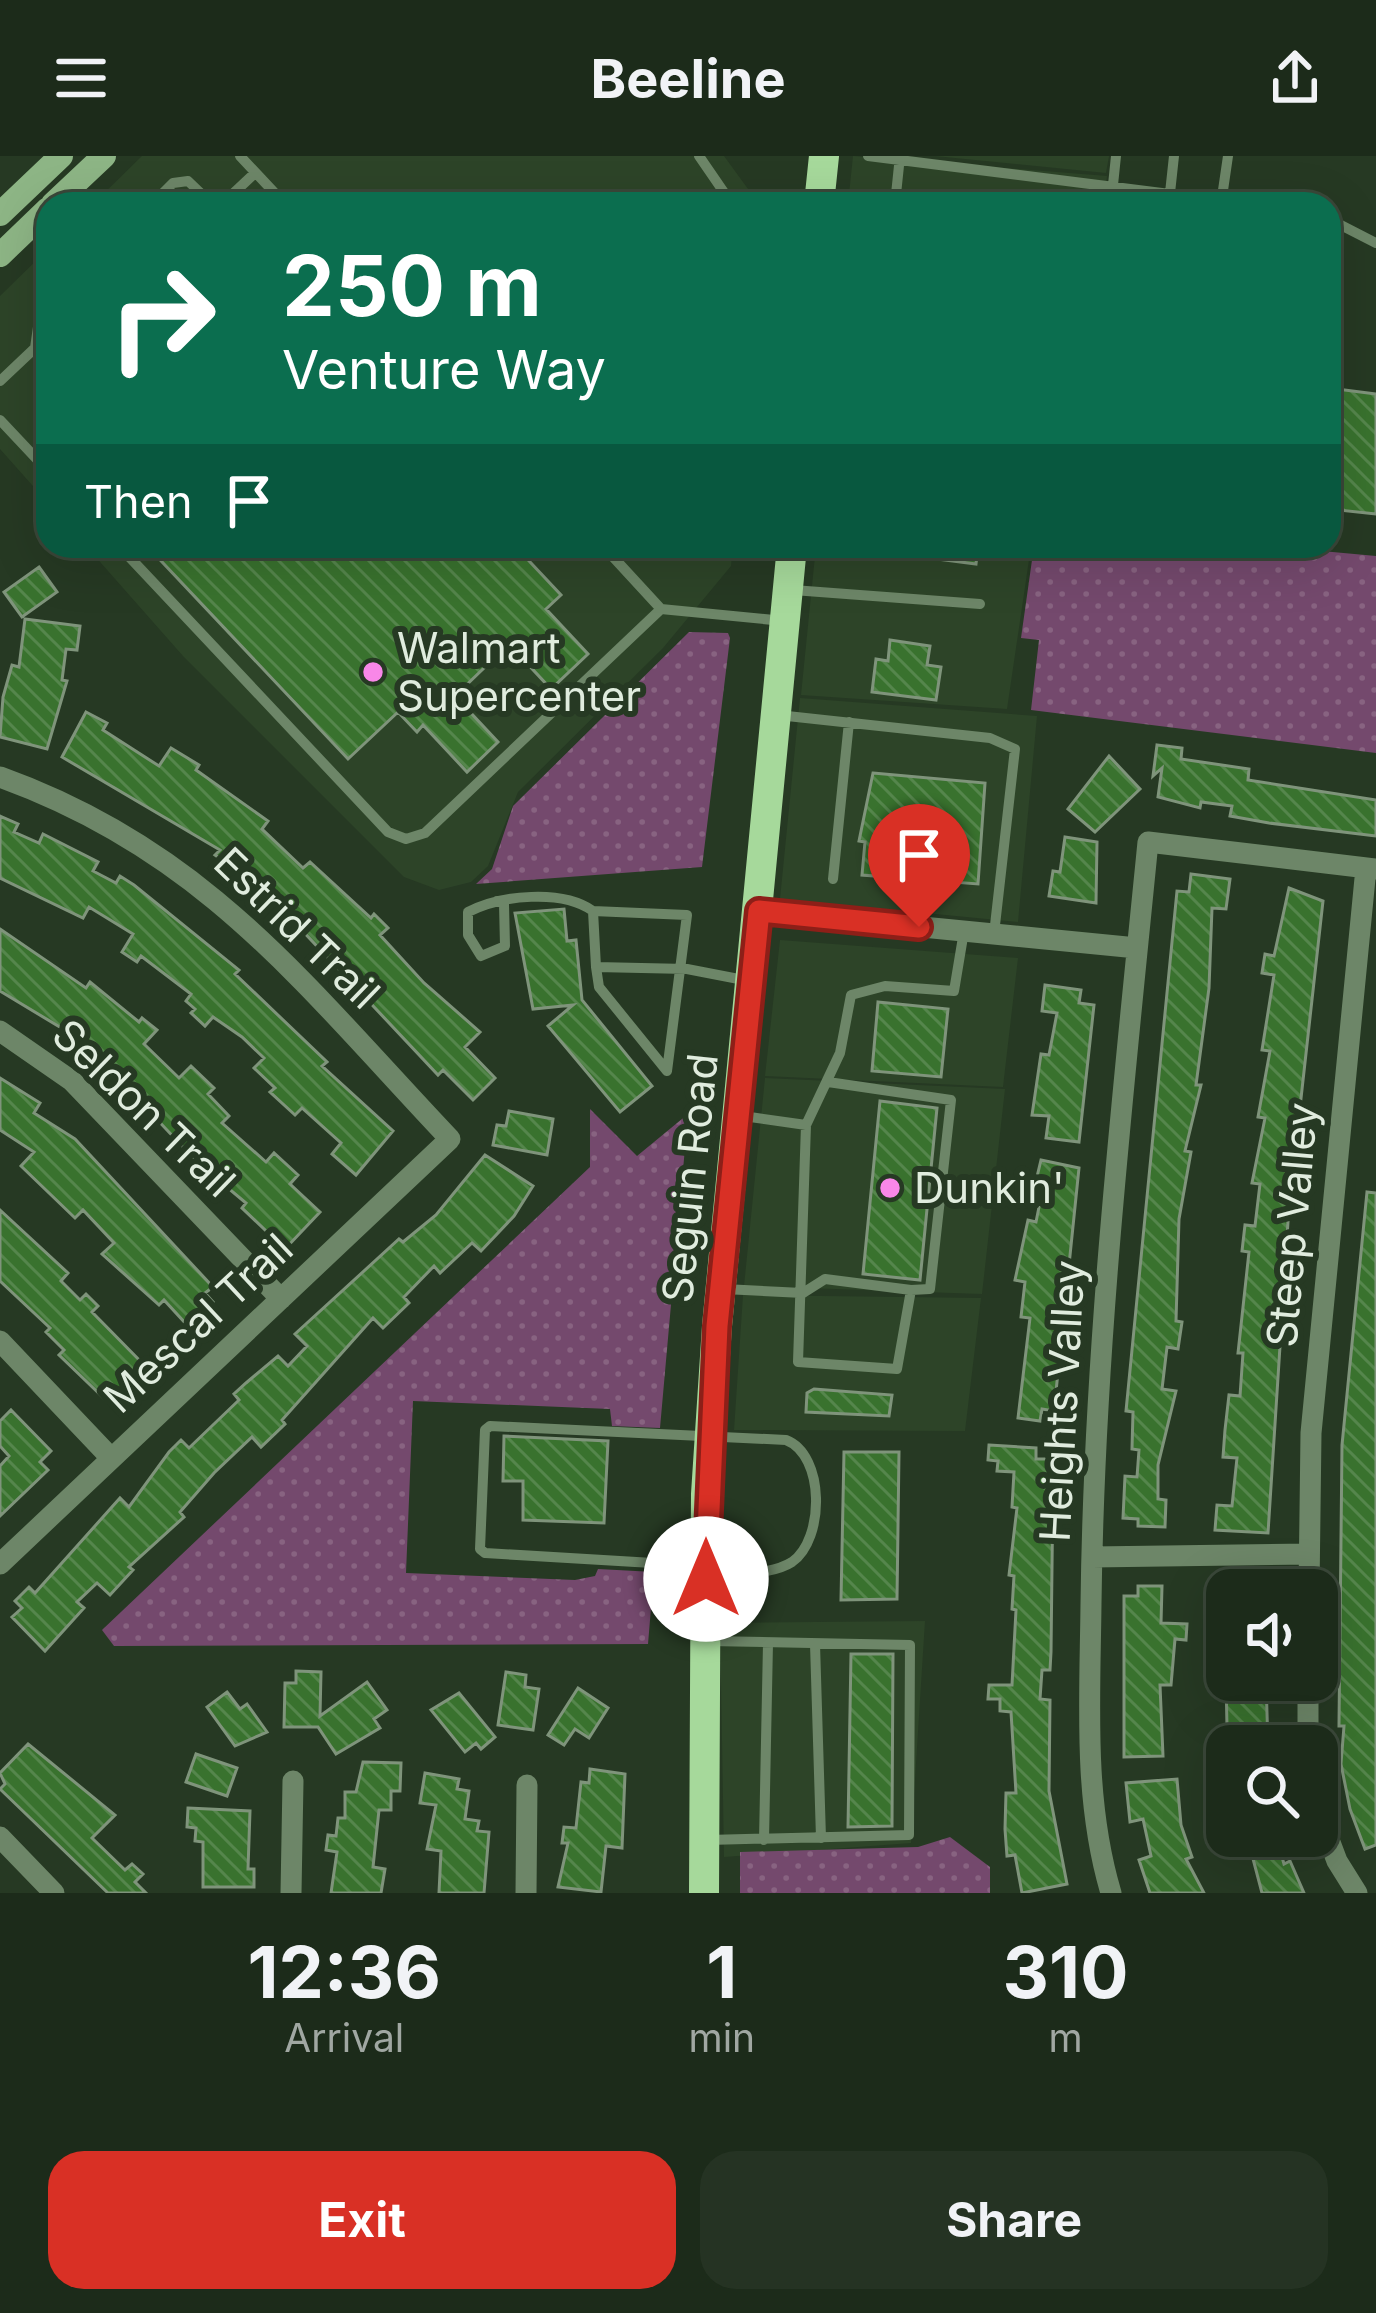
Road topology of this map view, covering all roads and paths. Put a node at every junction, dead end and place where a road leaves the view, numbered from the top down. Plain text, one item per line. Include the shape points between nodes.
1 (61, 156) edge
2 (104, 156) edge
3 (240, 156) edge
4 (824, 156) edge
5 (868, 156) edge
6 (1116, 156) edge
7 (1174, 156) edge
8 (1228, 156) edge
9 (706, 158) edge
10 (900, 158) edge
11 (255, 172) junction
12 (1113, 186) junction
13 (67, 192) edge
14 (165, 192) edge
15 (199, 192) edge
16 (234, 192) edge
17 (274, 192) edge
18 (725, 192) edge
19 (820, 192) edge
20 (896, 192) edge
21 (1112, 192) edge
22 (1162, 192) edge
23 (1170, 192) edge
24 (1223, 192) edge
25 (0, 214) edge
26 (36, 221) edge
27 (1341, 225) edge
28 (1376, 243) edge
29 (0, 255) edge
30 (36, 354) edge
31 (0, 381) edge
32 (0, 419) edge
33 (36, 457) edge
34 (130, 558) edge
35 (618, 558) edge
36 (791, 558) edge
37 (616, 560) joint
38 (790, 590) junction
39 (980, 604) dead end
40 (661, 609) junction
41 (787, 621) junction
42 (778, 715) junction
43 (850, 722) junction
44 (0, 776) edge
45 (1371, 869) edge
46 (833, 879) dead end
47 (497, 901) junction
48 (593, 911) junction
49 (759, 911) junction
50 (964, 932) junction
51 (994, 934) junction
52 (1138, 949) junction
53 (596, 967) junction
54 (681, 969) junction
55 (752, 982) junction
56 (0, 1031) edge
57 (828, 1082) junction
58 (739, 1116) junction
59 (806, 1125) junction
60 (450, 1139) joint
61 (721, 1289) junction
62 (911, 1289) junction
63 (802, 1293) junction
64 (281, 1299) junction
65 (0, 1341) edge
66 (710, 1440) junction
67 (111, 1459) junction
68 (1309, 1554) junction
69 (1092, 1557) junction
70 (0, 1564) edge
71 (1309, 1569) edge
72 (706, 1573) junction
73 (706, 1641) junction
74 (768, 1643) junction
75 (815, 1644) junction
76 (293, 1781) dead end
77 (527, 1785) dead end
78 (0, 1837) edge
79 (821, 1838) junction
80 (704, 1840) junction
81 (764, 1840) junction
82 (1335, 1857) edge
83 (54, 1893) edge
84 (291, 1893) edge
85 (526, 1893) edge
86 (704, 1893) edge
87 (1111, 1893) edge
88 (1358, 1893) edge

1 - 25 street
2 - 13 street
3 - 11 lane
4 - 19 main road
5 - 10 lane
6 - 12 lane
7 - 23 lane
8 - 24 lane
9 - 18 lane
10 - 12 lane
10 - 20 lane
11 - 16 lane
11 - 17 lane
12 - 21 lane
12 - 22 lane
14 - 15 lane via 188,181
26 - 29 street
27 - 28 lane
30 - 31 lane
32 - 33 lane
34 - 40 lane via 388,832 406,839 425,833
35 - 37 lane
36 - 38 main road, Seguin Road
37 - 40 lane
38 - 39 lane
38 - 41 main road, Seguin Road
40 - 41 lane
41 - 42 main road, Seguin Road
42 - 43 lane
42 - 49 main road, Seguin Road
43 - 46 lane
43 - 51 lane via 990,738 1015,749
44 - 60 street, Estrid Trail via 113,825 227,904
45 - 52 street, Heights Valley via 1148,842
45 - 68 street, Steep Valley via 1311,1433
47 - 47 lane via 468,912 468,934 482,956 505,946 508,920
47 - 48 lane via 575,898
48 - 53 lane
48 - 54 lane via 687,915
49 - 50 street
49 - 55 main road, Seguin Road
50 - 51 street
50 - 57 lane via 954,992 885,986 851,995
51 - 52 street
52 - 69 street, Heights Valley via 1095,1402
53 - 54 lane
53 - 54 lane via 599,988 668,1071
54 - 55 lane
55 - 58 main road, Seguin Road
56 - 64 street, Seldon Trail via 88,1096
57 - 59 lane
57 - 62 lane via 952,1100 930,1289
58 - 59 lane
58 - 61 main road, Seguin Road
59 - 63 lane
60 - 64 street, Mescal Trail
61 - 63 lane
61 - 66 main road, Seguin Road
62 - 63 lane via 825,1279
62 - 63 lane via 897,1370 798,1362
64 - 67 street, Mescal Trail
65 - 67 street
66 - 72 main road, Seguin Road
66 - 72 lane via 801,1446 815,1507 806,1550 788,1565
66 - 72 lane via 490,1426 480,1549
67 - 70 street, Mescal Trail
68 - 69 street
68 - 71 street, Steep Valley
69 - 87 street, Heights Valley via 1090,1767
72 - 73 main road, Seguin Road
73 - 74 lane
73 - 80 main road, Seguin Road
74 - 75 lane
74 - 81 lane
75 - 79 lane
75 - 79 lane via 910,1645 909,1835
76 - 84 street
77 - 85 street
78 - 83 street
79 - 81 lane
80 - 81 lane
80 - 86 main road, Seguin Road
82 - 88 street

